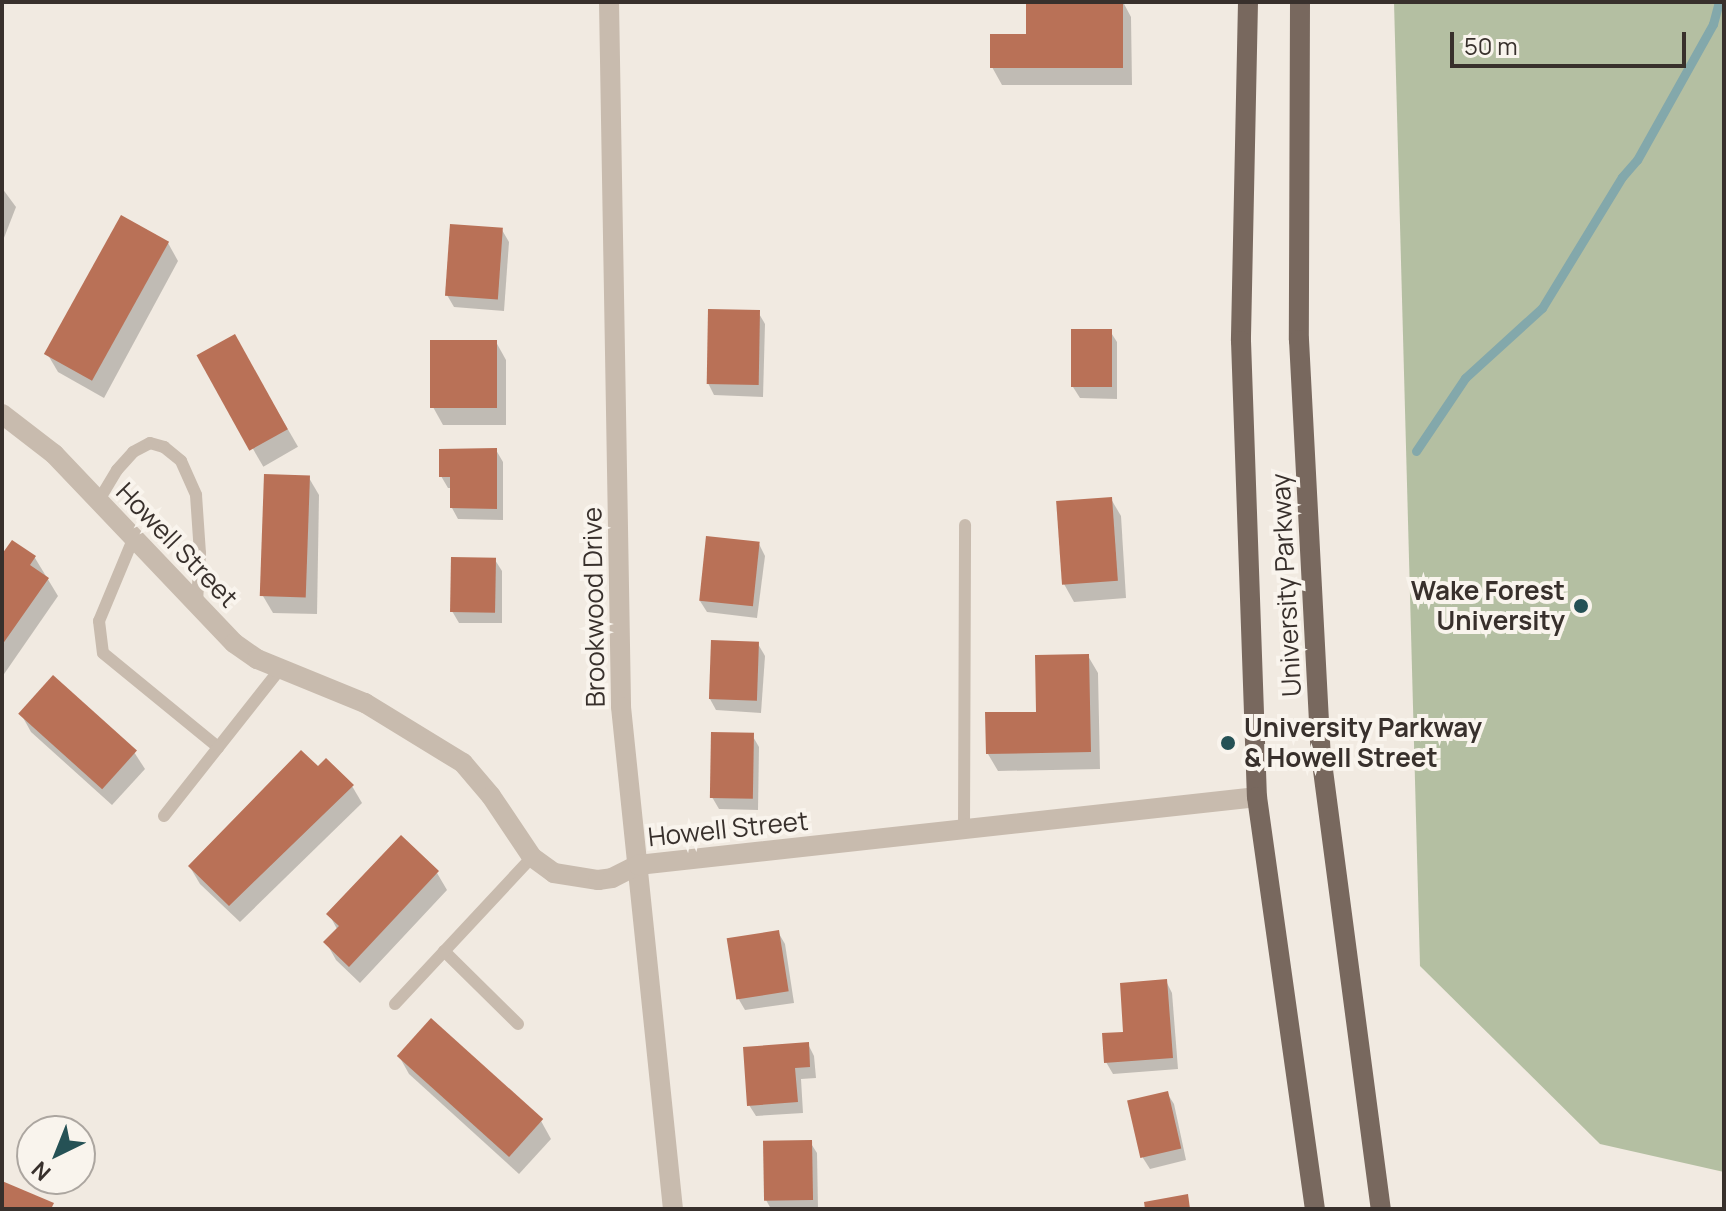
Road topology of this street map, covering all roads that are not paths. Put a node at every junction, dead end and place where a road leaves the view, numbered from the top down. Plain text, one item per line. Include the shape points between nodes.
1 (609, 2) edge
2 (1248, 2) edge
3 (1300, 2) edge
4 (2, 414) edge
5 (99, 500) junction
6 (965, 525) dead end
7 (134, 537) junction
8 (197, 602) junction
9 (280, 669) junction
10 (218, 747) junction
11 (1257, 797) junction
12 (164, 816) dead end
13 (964, 829) junction
14 (532, 857) junction
15 (638, 865) junction
16 (444, 951) junction
17 (395, 1004) dead end
18 (518, 1024) dead end
19 (673, 1209) edge
20 (1315, 1209) edge
21 (1381, 1209) edge

1 - 15 street, Brookwood Drive via 621,707
2 - 11 main road, University Parkway via 1241,341
3 - 21 main road, University Parkway via 1299,340 1321,755
4 - 5 street, Howell Street via 54,454
5 - 7 street, Howell Street
5 - 8 lane via 133,452 150,443 181,461 196,495
6 - 13 lane
7 - 8 street, Howell Street
7 - 10 lane via 99,621 103,653
8 - 9 street, Howell Street via 234,643
9 - 10 lane
9 - 14 street, Howell Street via 365,703 463,763
10 - 12 lane
11 - 13 street, Howell Street
11 - 20 main road, University Parkway
13 - 15 street, Howell Street
14 - 15 street, Howell Street via 554,873 583,880 612,878
14 - 16 lane
15 - 19 street, Brookwood Drive
16 - 17 lane
16 - 18 lane

